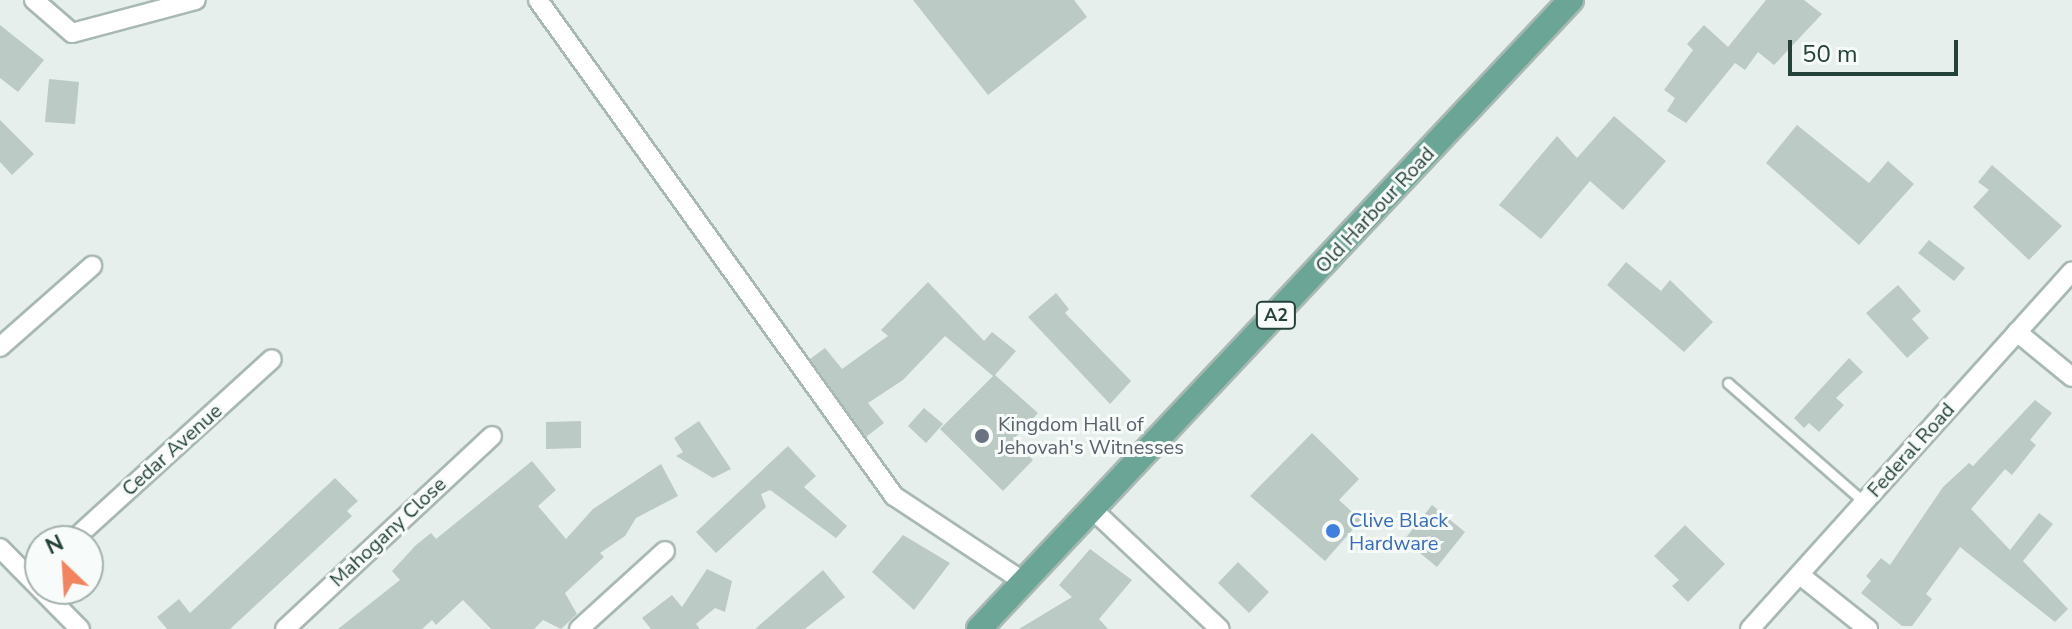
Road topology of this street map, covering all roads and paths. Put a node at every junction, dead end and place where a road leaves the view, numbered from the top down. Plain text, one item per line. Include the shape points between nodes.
1 (34, 0) edge
2 (196, 0) edge
3 (538, 0) edge
4 (1571, 0) edge
5 (92, 266) dead end
6 (2072, 272) edge
7 (2017, 332) junction
8 (0, 347) edge
9 (272, 359) dead end
10 (2072, 377) edge
11 (1728, 383) dead end
12 (492, 436) dead end
13 (1864, 502) junction
14 (1092, 509) junction
15 (90, 525) edge
16 (0, 548) edge
17 (665, 551) dead end
18 (24, 567) edge
19 (1800, 575) junction
20 (1024, 582) junction
21 (60, 605) edge
22 (80, 629) edge
23 (285, 629) edge
24 (579, 629) edge
25 (979, 629) edge
26 (1220, 629) edge
27 (1750, 629) edge
28 (1868, 629) edge

1 - 2 street via 72,33
3 - 20 street via 894,496
4 - 14 main road, Old Harbour Road / A2
5 - 8 street
6 - 7 street, Federal Road
7 - 10 street
7 - 13 street, Federal Road
9 - 15 street, Cedar Avenue
11 - 13 lane
12 - 23 street, Mahogany Close
13 - 19 street, Federal Road
14 - 20 main road, Old Harbour Road / A2
14 - 26 street
16 - 18 street
17 - 24 street
19 - 27 street, Federal Road
19 - 28 street
20 - 25 main road, Old Harbour Road / A2
21 - 22 street

